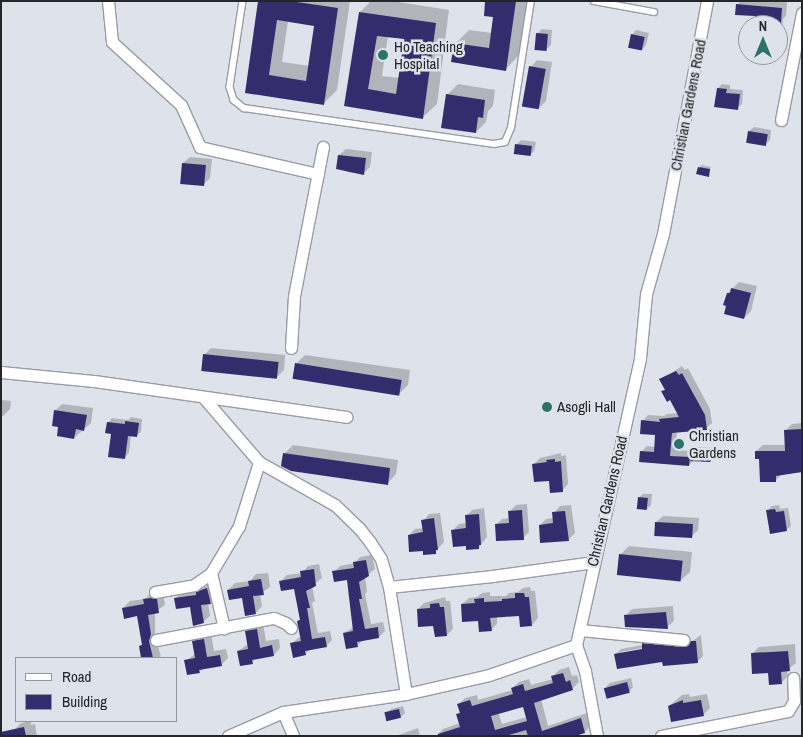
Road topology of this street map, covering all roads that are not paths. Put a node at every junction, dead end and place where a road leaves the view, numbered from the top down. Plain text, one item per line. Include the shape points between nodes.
1 (108, 1) edge
2 (243, 1) edge
3 (531, 1) edge
4 (594, 1) edge
5 (707, 1) edge
6 (654, 12) dead end
7 (802, 13) edge
8 (781, 120) dead end
9 (322, 147) dead end
10 (318, 174) junction
11 (290, 348) dead end
12 (1, 372) edge
13 (203, 397) junction
14 (346, 417) dead end
15 (259, 462) junction
16 (594, 562) junction
17 (211, 572) junction
18 (389, 587) junction
19 (155, 592) dead end
20 (224, 628) junction
21 (291, 628) dead end
22 (580, 630) junction
23 (156, 640) dead end
24 (684, 640) dead end
25 (576, 645) junction
26 (793, 678) dead end
27 (406, 694) junction
28 (283, 712) junction
29 (228, 736) edge
30 (293, 736) edge
31 (597, 736) edge
32 (661, 736) edge

1 - 10 street via 112,42 181,105 200,147
2 - 3 lane via 230,87 234,100 244,108 494,144 505,142 511,128
4 - 6 lane
5 - 16 street, Christian Gardens Road via 663,234 646,294 640,358
7 - 8 street
9 - 10 street
10 - 11 street via 294,296
12 - 13 street
13 - 14 street
13 - 15 street
15 - 17 street via 239,526
15 - 18 street via 335,505 359,528 381,559
16 - 18 street
16 - 22 street, Christian Gardens Road
17 - 19 street via 194,585
17 - 20 street
18 - 27 street
20 - 21 street via 278,618
20 - 23 street
22 - 24 street
22 - 25 street, Christian Gardens Road
25 - 27 street via 489,675
25 - 31 street via 585,671
26 - 32 street via 794,701 788,711
27 - 28 street
28 - 29 street
28 - 30 street

